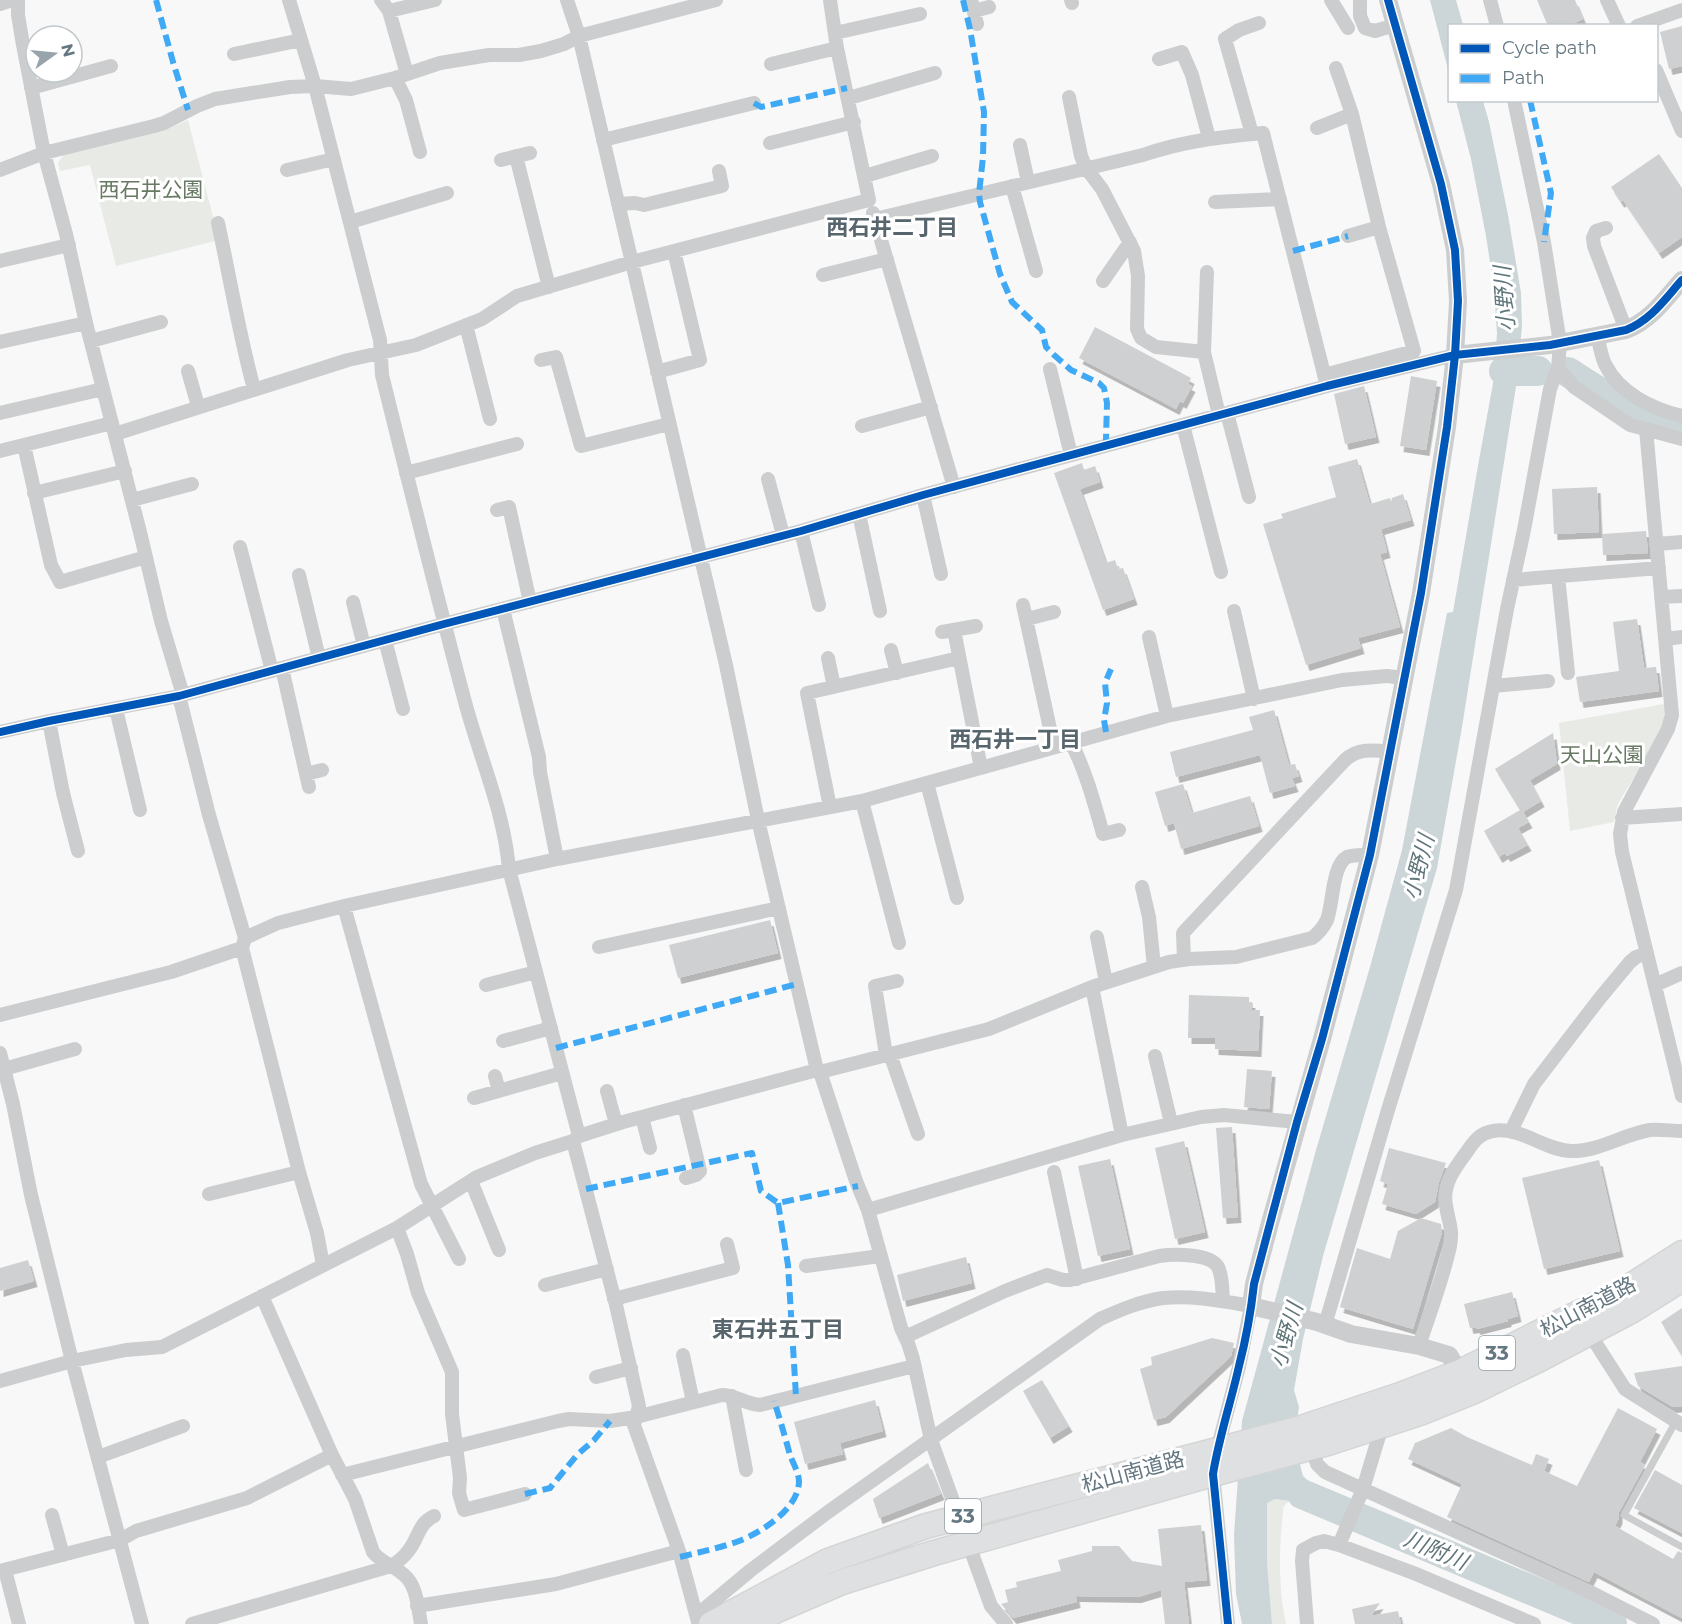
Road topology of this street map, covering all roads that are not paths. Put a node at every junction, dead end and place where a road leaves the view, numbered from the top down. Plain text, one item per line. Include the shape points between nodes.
1 (12, 0) edge
2 (18, 0) edge
3 (289, 0) edge
4 (435, 0) edge
5 (567, 0) edge
6 (716, 0) edge
7 (830, 0) edge
8 (1331, 0) edge
9 (1360, 0) edge
10 (1388, 0) edge
11 (1490, 0) edge
12 (1607, 0) edge
13 (0, 4) edge
14 (385, 5) edge
15 (660, 7) edge
16 (989, 7) dead end
17 (1682, 9) edge
18 (974, 12) edge
19 (920, 14) dead end
20 (1259, 23) dead end
21 (1496, 24) edge
22 (1618, 24) edge
23 (1642, 24) edge
24 (1395, 25) junction
25 (1348, 28) dead end
26 (835, 33) junction
27 (579, 36) junction
28 (301, 40) junction
29 (837, 48) junction
30 (234, 54) dead end
31 (1159, 59) dead end
32 (771, 64) dead end
33 (111, 66) dead end
34 (1336, 68) dead end
35 (935, 73) dead end
36 (1658, 74) edge
37 (401, 76) junction
38 (315, 86) junction
39 (32, 88) junction
40 (1069, 97) dead end
41 (849, 98) junction
42 (1514, 102) edge
43 (754, 103) dead end
44 (1352, 114) junction
45 (854, 122) junction
46 (1317, 129) dead end
47 (1682, 131) edge
48 (1252, 134) junction
49 (1209, 138) junction
50 (603, 140) junction
51 (770, 143) dead end
52 (1020, 145) dead end
53 (420, 152) dead end
54 (44, 153) junction
55 (530, 153) dead end
56 (516, 156) junction
57 (932, 156) dead end
58 (334, 159) junction
59 (501, 160) dead end
60 (1086, 168) junction
61 (0, 170) edge
62 (287, 170) dead end
63 (719, 171) dead end
64 (865, 176) junction
65 (1028, 182) junction
66 (1012, 186) junction
67 (447, 193) dead end
68 (1280, 199) junction
69 (869, 200) junction
70 (1215, 201) dead end
71 (618, 204) junction
72 (875, 219) junction
73 (350, 222) junction
74 (218, 223) dead end
75 (1379, 227) junction
76 (1606, 228) dead end
77 (1348, 236) dead end
78 (1130, 242) junction
79 (69, 245) junction
80 (674, 251) junction
81 (887, 259) junction
82 (0, 261) edge
83 (632, 262) junction
84 (1036, 271) dead end
85 (1207, 272) dead end
86 (823, 275) dead end
87 (1682, 280) edge
88 (1103, 281) dead end
89 (549, 287) junction
90 (161, 322) dead end
91 (86, 323) junction
92 (466, 325) junction
93 (1626, 330) junction
94 (1597, 336) junction
95 (91, 341) junction
96 (0, 342) edge
97 (1555, 344) junction
98 (1204, 352) junction
99 (379, 354) junction
100 (1461, 354) junction
101 (541, 360) dead end
102 (1558, 368) junction
103 (1050, 369) dead end
104 (188, 371) dead end
105 (657, 372) junction
106 (1326, 381) junction
107 (104, 389) junction
108 (254, 389) junction
109 (198, 406) junction
110 (931, 407) junction
111 (0, 413) edge
112 (1223, 414) junction
113 (1682, 416) edge
114 (490, 419) dead end
115 (669, 424) junction
116 (1183, 425) junction
117 (862, 426) dead end
118 (114, 428) junction
119 (1646, 429) junction
120 (1682, 439) edge
121 (517, 444) dead end
122 (24, 445) junction
123 (0, 451) edge
124 (1071, 455) junction
125 (125, 471) junction
126 (406, 473) junction
127 (768, 479) dead end
128 (192, 484) dead end
129 (954, 487) junction
130 (34, 493) junction
131 (923, 495) junction
132 (1249, 497) dead end
133 (132, 500) junction
134 (496, 510) dead end
135 (859, 514) junction
136 (801, 531) junction
137 (783, 535) junction
138 (1682, 542) edge
139 (1656, 544) junction
140 (240, 547) dead end
141 (700, 556) junction
142 (146, 557) junction
143 (1659, 568) junction
144 (1221, 572) dead end
145 (941, 574) dead end
146 (299, 575) dead end
147 (1558, 576) junction
148 (1513, 580) junction
149 (1682, 596) edge
150 (1661, 597) junction
151 (353, 602) dead end
152 (530, 602) junction
153 (819, 605) dead end
154 (1023, 605) dead end
155 (503, 609) junction
156 (880, 611) dead end
157 (1234, 611) dead end
158 (1054, 612) dead end
159 (1027, 619) junction
160 (444, 624) junction
161 (976, 626) dead end
162 (1149, 637) dead end
163 (1682, 637) edge
164 (1665, 639) junction
165 (385, 640) junction
166 (364, 646) junction
167 (891, 650) dead end
168 (319, 658) junction
169 (828, 658) dead end
170 (959, 658) junction
171 (277, 670) junction
172 (897, 673) junction
173 (1568, 673) dead end
174 (1404, 678) junction
175 (1548, 681) dead end
176 (834, 687) junction
177 (1493, 687) junction
178 (181, 696) junction
179 (1254, 699) junction
180 (1676, 699) edge
181 (116, 709) junction
182 (403, 709) dead end
183 (1167, 716) junction
184 (49, 721) junction
185 (0, 732) edge
186 (1071, 742) junction
187 (1054, 747) junction
188 (1390, 752) junction
189 (981, 768) junction
190 (322, 770) dead end
191 (927, 783) junction
192 (861, 801) junction
193 (830, 807) junction
194 (140, 810) dead end
195 (1682, 814) edge
196 (1622, 818) junction
197 (758, 820) junction
198 (1119, 830) dead end
199 (78, 851) dead end
200 (1371, 855) junction
201 (557, 859) junction
202 (509, 869) junction
203 (1142, 887) dead end
204 (957, 898) dead end
205 (344, 906) junction
206 (779, 908) junction
207 (1097, 937) dead end
208 (899, 942) dead end
209 (244, 943) junction
210 (599, 947) dead end
211 (1647, 953) junction
212 (1184, 960) junction
213 (1154, 967) junction
214 (536, 972) junction
215 (1682, 973) edge
216 (897, 981) dead end
217 (1106, 982) junction
218 (486, 985) dead end
219 (1655, 985) junction
220 (1092, 987) junction
221 (0, 1015) edge
222 (551, 1028) junction
223 (503, 1041) dead end
224 (75, 1050) dead end
225 (0, 1053) edge
226 (888, 1054) junction
227 (1155, 1056) dead end
228 (4, 1069) junction
229 (818, 1071) junction
230 (562, 1073) junction
231 (495, 1076) dead end
232 (499, 1091) junction
233 (608, 1091) dead end
234 (1682, 1096) edge
235 (474, 1098) dead end
236 (6, 1100) edge
237 (684, 1106) junction
238 (642, 1117) junction
239 (1298, 1122) junction
240 (1171, 1123) junction
241 (616, 1124) junction
242 (1511, 1131) junction
243 (1682, 1131) edge
244 (918, 1134) dead end
245 (1122, 1135) junction
246 (576, 1138) junction
247 (650, 1148) dead end
248 (299, 1172) junction
249 (1054, 1172) dead end
250 (686, 1178) dead end
251 (471, 1181) junction
252 (209, 1194) dead end
253 (432, 1206) junction
254 (868, 1210) junction
255 (397, 1228) junction
256 (727, 1244) dead end
257 (499, 1250) dead end
258 (1682, 1253) edge
259 (880, 1256) junction
260 (459, 1259) dead end
261 (323, 1265) junction
262 (806, 1266) dead end
263 (607, 1269) junction
264 (1077, 1279) junction
265 (1682, 1279) edge
266 (545, 1285) dead end
267 (262, 1296) junction
268 (614, 1299) junction
269 (1223, 1300) junction
270 (1256, 1306) junction
271 (1321, 1323) junction
272 (1584, 1323) junction
273 (905, 1337) junction
274 (1419, 1346) junction
275 (683, 1355) dead end
276 (72, 1361) junction
277 (914, 1366) junction
278 (631, 1368) junction
279 (596, 1377) dead end
280 (0, 1381) edge
281 (1466, 1382) junction
282 (732, 1396) junction
283 (693, 1402) junction
284 (636, 1417) junction
285 (1679, 1423) edge
286 (183, 1426) dead end
287 (1382, 1426) junction
288 (931, 1440) junction
289 (1304, 1442) junction
290 (456, 1446) junction
291 (332, 1455) junction
292 (98, 1457) junction
293 (1221, 1460) junction
294 (746, 1470) dead end
295 (342, 1475) junction
296 (1362, 1490) junction
297 (525, 1494) dead end
298 (52, 1515) dead end
299 (434, 1516) dead end
300 (960, 1517) junction
301 (120, 1540) junction
302 (1341, 1540) junction
303 (969, 1543) junction
304 (1682, 1547) edge
305 (679, 1551) junction
306 (63, 1555) junction
307 (391, 1566) junction
308 (3, 1570) edge
309 (417, 1606) junction
310 (702, 1621) edge
311 (19, 1624) edge
312 (142, 1624) edge
313 (192, 1624) edge
314 (421, 1624) edge
315 (750, 1624) edge
316 (1006, 1624) edge
317 (1228, 1624) edge
318 (1307, 1624) edge
319 (1534, 1624) edge
320 (1653, 1624) edge

1 - 13 street
2 - 39 street
3 - 28 street
4 - 14 street
5 - 27 street
6 - 15 street
7 - 26 street
8 - 25 street
9 - 24 street via 1365,28 1375,31
10 - 24 street
11 - 21 street
12 - 22 street
14 - 37 street
15 - 27 street
16 - 18 street
17 - 23 street
19 - 26 street
20 - 48 street via 1225,39
24 - 100 street via 1441,184 1455,250
26 - 29 street
27 - 37 street via 541,51 449,62
27 - 50 street
28 - 30 street
28 - 38 street
29 - 32 street
29 - 41 street
31 - 49 street via 1182,52
33 - 39 street
34 - 44 street
35 - 41 street
36 - 47 street
37 - 38 street via 351,89
37 - 53 street
38 - 54 street via 215,99 154,126
38 - 58 street
39 - 54 street
40 - 60 street
41 - 45 street
42 - 97 street via 1544,242
43 - 50 street
44 - 46 street
44 - 75 street
45 - 51 street
45 - 64 street
48 - 49 street
48 - 68 street via 1263,133
49 - 60 street
50 - 71 street
52 - 65 street
54 - 61 street
54 - 79 street
55 - 56 street
56 - 59 street
56 - 89 street
57 - 64 street
58 - 62 street
58 - 73 street
60 - 65 street
60 - 78 street via 1102,189
63 - 71 street via 722,186 645,205
64 - 69 street
65 - 66 street
66 - 72 street
66 - 84 street
67 - 73 street
68 - 70 street
68 - 106 street
69 - 72 street
69 - 80 street
71 - 83 street
72 - 81 street
73 - 99 street via 380,340
74 - 108 street
75 - 77 street
75 - 106 street via 1414,351
76 - 93 street via 1596,231 1594,246
78 - 88 street
78 - 98 street via 1138,276 1137,329 1141,338 1156,347
79 - 82 street
79 - 91 street
80 - 83 street
80 - 105 street via 700,360
81 - 86 street
81 - 110 street
83 - 89 street
83 - 105 street
85 - 98 street
87 - 93 street via 1653,313
89 - 92 street via 517,296
90 - 95 street
91 - 95 street
91 - 96 street
92 - 99 street via 416,345
92 - 114 street
93 - 94 street
94 - 97 street
94 - 113 street via 1605,364 1617,382 1646,404
95 - 107 street
97 - 100 street
97 - 102 street
98 - 112 street
99 - 108 street
99 - 126 street
100 - 106 street
100 - 174 street
101 - 115 street via 556,357 581,446
102 - 119 street via 1574,387 1630,425
102 - 148 street via 1550,389
103 - 124 street
104 - 109 street
105 - 115 street
106 - 112 street
107 - 111 street
107 - 118 street
108 - 109 street
109 - 118 street
110 - 117 street
110 - 129 street
112 - 116 street
112 - 132 street
115 - 141 street
116 - 124 street
116 - 144 street
118 - 122 street
118 - 125 street
119 - 120 street
119 - 139 street
121 - 126 street
122 - 123 street
122 - 130 street
124 - 129 street
125 - 130 street
125 - 133 street
126 - 160 street
127 - 137 street
128 - 133 street
129 - 131 street
130 - 142 street via 51,565 60,582
131 - 135 street
131 - 145 street
133 - 142 street
134 - 152 street via 509,507
135 - 136 street
135 - 156 street
136 - 137 street
136 - 153 street
137 - 141 street
138 - 139 street
139 - 143 street
140 - 171 street
141 - 152 street
141 - 197 street
142 - 178 street
143 - 147 street
143 - 150 street
146 - 168 street
147 - 148 street
147 - 173 street
148 - 177 street
149 - 150 street
150 - 164 street
151 - 166 street
152 - 155 street
154 - 159 street
155 - 160 street
155 - 201 street via 539,757
157 - 179 street
158 - 159 street
159 - 187 street
160 - 165 street
160 - 202 street via 496,801
161 - 170 street via 948,631
162 - 183 street
163 - 164 street
164 - 180 street
165 - 166 street
165 - 182 street
166 - 168 street
167 - 172 street
168 - 171 street
169 - 176 street
170 - 172 street
170 - 189 street
171 - 178 street
171 - 190 street via 308,780
172 - 176 street
174 - 179 street via 1342,680
174 - 188 street
175 - 177 street
176 - 193 street via 807,693
177 - 271 street via 1456,890
178 - 181 street
178 - 209 street
179 - 183 street
180 - 196 street via 1668,729
181 - 184 street
181 - 194 street
183 - 186 street
184 - 185 street
184 - 199 street
186 - 187 street
186 - 198 street via 1090,786 1102,834
187 - 189 street
188 - 200 street
188 - 212 street via 1367,750 1345,760 1183,933
189 - 191 street
191 - 192 street
191 - 204 street
192 - 193 street
192 - 208 street
193 - 197 street
195 - 196 street
196 - 211 street via 1622,852
197 - 201 street
197 - 206 street
200 - 212 street via 1345,858 1338,866 1328,918 1321,932 1312,938 1236,957
200 - 239 street
201 - 202 street
202 - 205 street
202 - 214 street
203 - 213 street
205 - 209 street via 278,923
205 - 253 street via 421,1184
206 - 210 street
206 - 229 street
207 - 217 street
209 - 221 street via 171,972
209 - 248 street
211 - 219 street
211 - 242 street via 1630,962 1547,1066
212 - 213 street
213 - 217 street
214 - 218 street
214 - 222 street
215 - 219 street
216 - 226 street via 875,986
217 - 220 street
219 - 234 street
220 - 226 street via 989,1029
220 - 245 street
222 - 223 street
222 - 230 street
224 - 228 street
225 - 228 street
226 - 229 street
226 - 244 street
227 - 240 street
228 - 236 street
229 - 237 street
229 - 254 street
230 - 232 street
230 - 246 street
231 - 232 street
232 - 235 street
233 - 241 street
236 - 276 street
237 - 238 street
237 - 250 street via 700,1171
238 - 241 street
238 - 247 street
239 - 240 street via 1214,1115
239 - 270 street via 1257,1274
240 - 245 street
241 - 246 street
242 - 243 street via 1570,1151 1651,1130
242 - 274 street via 1483,1134 1451,1173 1445,1195 1452,1234
245 - 254 street
246 - 251 street
246 - 263 street
248 - 252 street
248 - 261 street
249 - 264 street
251 - 253 street
251 - 257 street
253 - 255 street
253 - 260 street
254 - 259 street
255 - 261 street
255 - 290 street via 418,1293 452,1372
256 - 268 street via 734,1268
258 - 272 highway, 松山南道路 / 33 via 1621,1292
259 - 262 street
259 - 273 street
261 - 267 street
263 - 266 street
263 - 268 street
264 - 269 street via 1159,1256 1187,1255 1217,1265
264 - 273 street via 1040,1277
265 - 272 highway, 松山南道路 / 33 via 1631,1311
267 - 276 street via 162,1347
267 - 291 street
268 - 278 street
269 - 270 street
269 - 288 street via 1161,1298 1100,1318
270 - 271 street
270 - 293 street via 1239,1367
271 - 274 street via 1351,1334
272 - 281 highway, 松山南道路 / 33 via 1540,1359
272 - 285 street via 1625,1389
273 - 277 street
274 - 281 street via 1449,1356
275 - 283 street
276 - 280 street
276 - 292 street
277 - 282 street via 760,1405
277 - 288 street
278 - 279 street
278 - 284 street via 639,1406
281 - 287 highway, 松山南道路 / 33 via 1420,1413
281 - 289 highway, 松山南道路 / 33 via 1397,1396
282 - 283 street
282 - 294 street
283 - 284 street
284 - 290 street via 610,1421 569,1419
284 - 305 street via 634,1425
285 - 304 lane via 1624,1515
286 - 292 street
287 - 289 highway, 松山南道路 / 33
287 - 296 street
288 - 300 street
288 - 310 street via 751,1570
289 - 293 highway, 松山南道路 / 33
289 - 296 street via 1325,1472
290 - 295 street
290 - 297 street via 464,1510
291 - 295 street
291 - 301 street via 247,1498 136,1531
292 - 301 street
293 - 300 highway, 松山南道路 / 33
293 - 303 highway, 松山南道路 / 33
293 - 317 street
295 - 307 street via 355,1499 373,1552
296 - 302 street
296 - 320 street via 1582,1588
298 - 306 street
299 - 307 street via 423,1523 409,1550
300 - 303 street
300 - 310 highway, 松山南道路 / 33 via 828,1561
301 - 306 street
301 - 312 street
302 - 318 street via 1316,1543 1303,1550
302 - 319 street
303 - 315 highway, 松山南道路 / 33 via 842,1582
303 - 316 street via 992,1606
305 - 309 street via 556,1584
305 - 310 street
306 - 308 street
307 - 309 street via 410,1580
307 - 313 street
308 - 311 street
309 - 314 street

